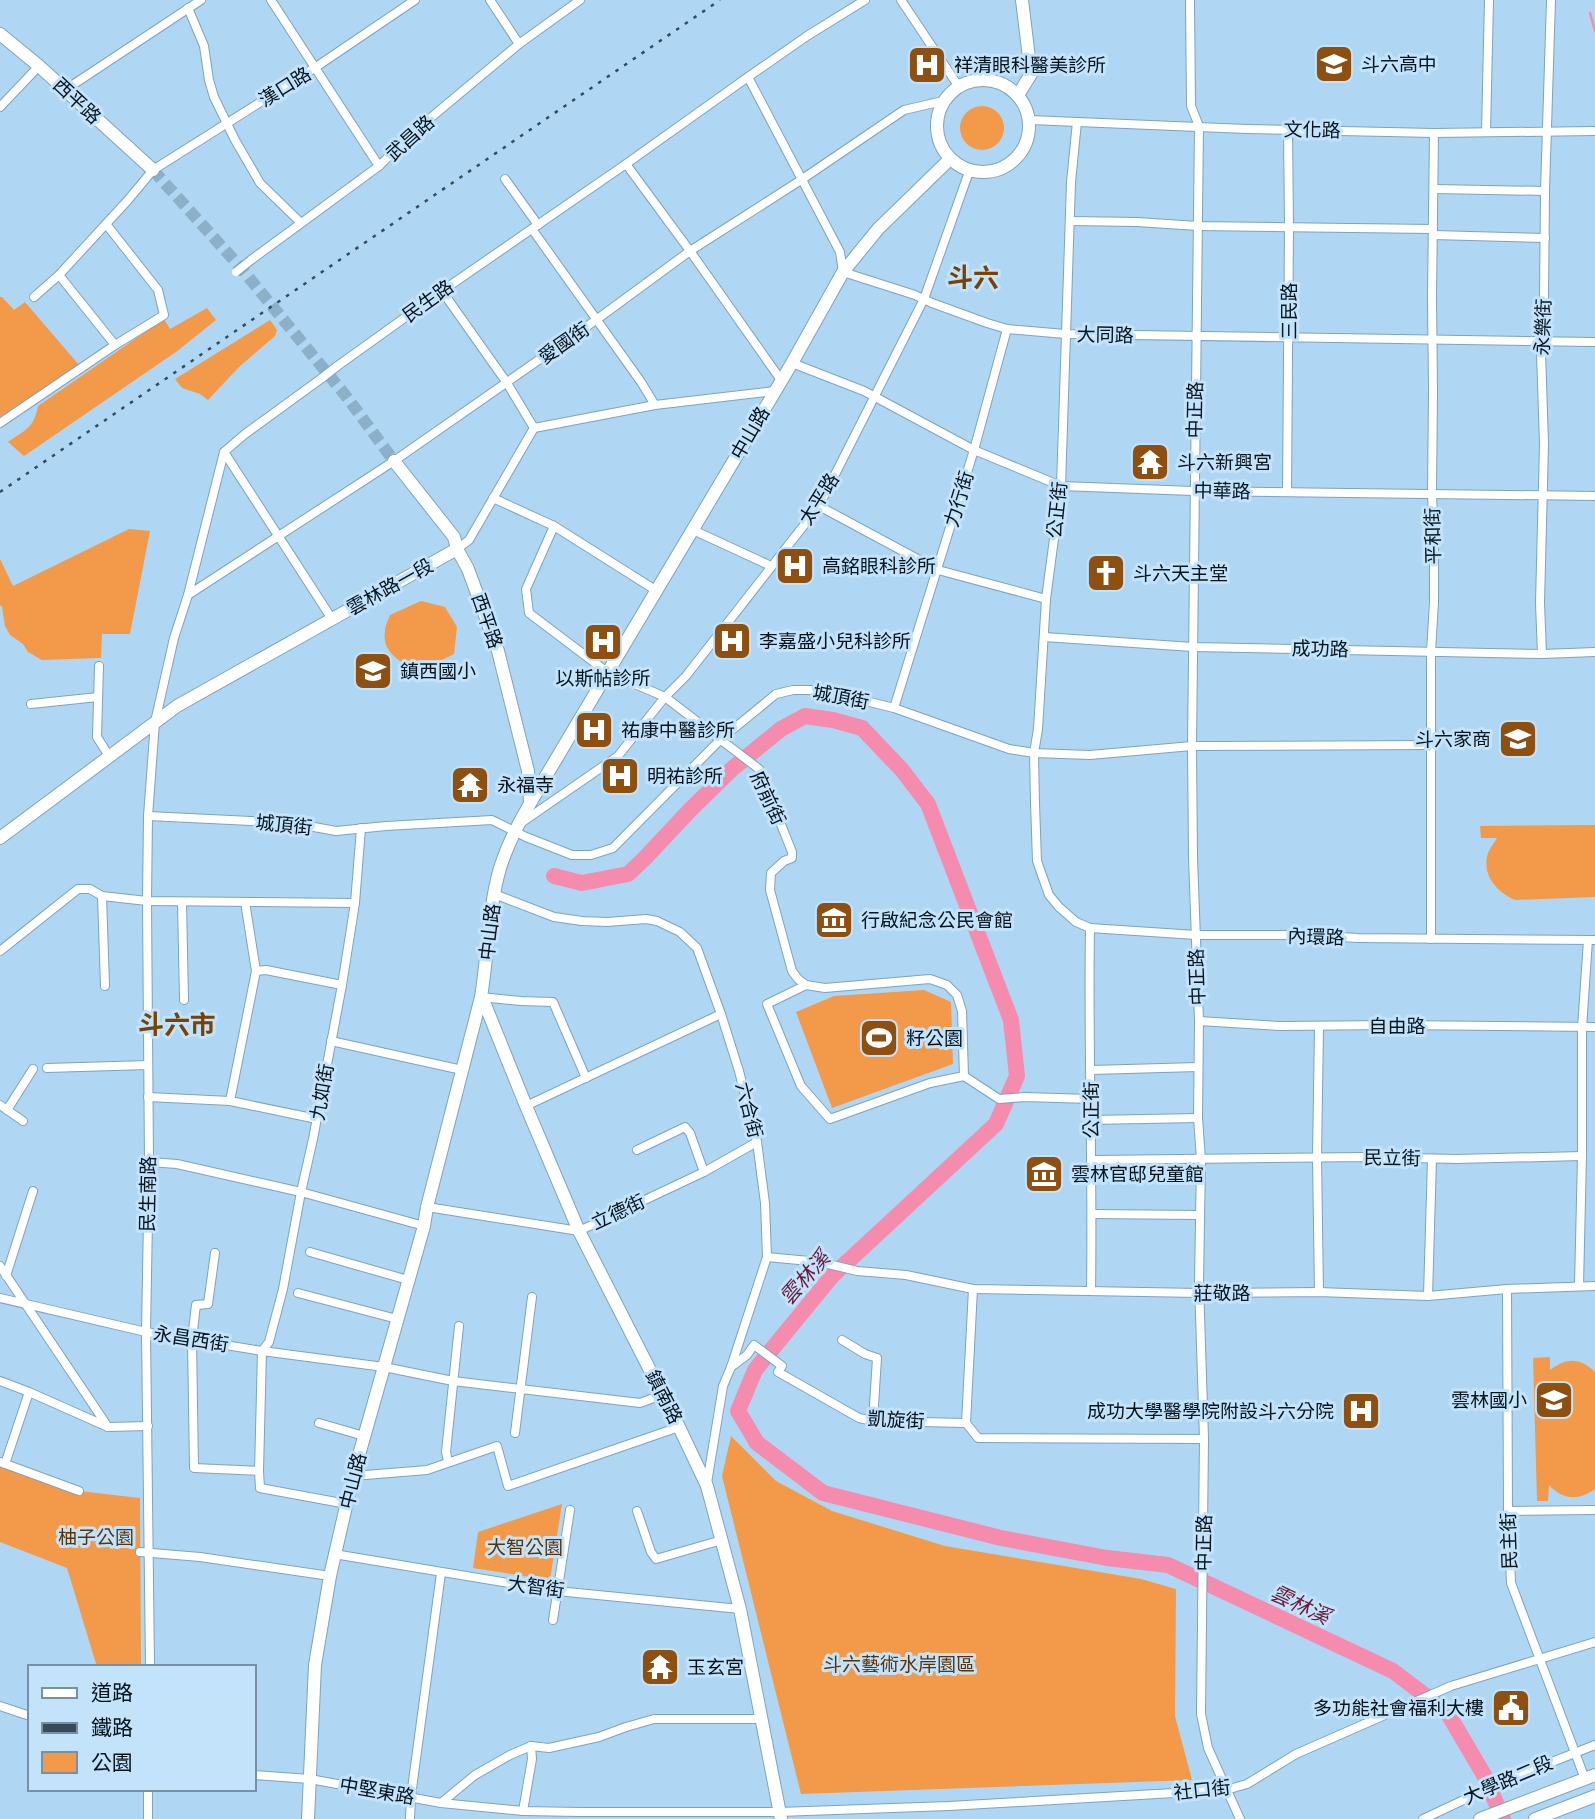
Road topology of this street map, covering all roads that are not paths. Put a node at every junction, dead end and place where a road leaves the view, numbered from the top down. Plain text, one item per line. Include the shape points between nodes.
1 (201, 0) edge
2 (271, 0) edge
3 (415, 0) edge
4 (490, 0) edge
5 (580, 0) edge
6 (865, 0) edge
7 (901, 0) edge
8 (1023, 0) edge
9 (1189, 0) edge
10 (1489, 0) edge
11 (1551, 0) edge
12 (188, 8) junction
13 (0, 34) edge
14 (519, 44) junction
15 (39, 66) junction
16 (316, 67) junction
17 (748, 77) junction
18 (960, 85) junction
19 (65, 90) junction
20 (1018, 95) junction
21 (943, 101) junction
22 (0, 107) edge
23 (1030, 120) junction
24 (1077, 122) junction
25 (227, 123) junction
26 (1199, 126) junction
27 (1288, 129) junction
28 (1548, 131) junction
29 (1595, 131) edge
30 (1434, 132) junction
31 (1486, 132) junction
32 (950, 159) junction
33 (625, 164) junction
34 (379, 166) junction
35 (970, 169) junction
36 (153, 170) junction
37 (505, 178) dead end
38 (801, 180) junction
39 (1435, 189) junction
40 (1545, 191) junction
41 (1070, 221) junction
42 (301, 223) junction
43 (106, 224) junction
44 (1198, 226) junction
45 (535, 227) junction
46 (1289, 227) junction
47 (1433, 232) junction
48 (1545, 238) junction
49 (690, 250) junction
50 (236, 272) dead end
51 (843, 272) junction
52 (59, 275) junction
53 (442, 291) junction
54 (34, 297) dead end
55 (924, 299) junction
56 (596, 320) junction
57 (1007, 328) junction
58 (1065, 334) junction
59 (1196, 336) junction
60 (1289, 338) junction
61 (1432, 340) junction
62 (1542, 342) junction
63 (1595, 342) edge
64 (115, 345) junction
65 (792, 363) junction
66 (507, 383) junction
67 (778, 385) junction
68 (874, 396) junction
69 (655, 405) junction
70 (0, 423) edge
71 (534, 428) junction
72 (974, 450) junction
73 (224, 452) junction
74 (394, 461) junction
75 (1061, 486) junction
76 (1194, 491) junction
77 (1287, 492) junction
78 (1432, 493) junction
79 (1542, 496) junction
80 (1595, 496) edge
81 (493, 498) junction
82 (819, 506) junction
83 (554, 526) junction
84 (693, 530) junction
85 (278, 537) junction
86 (457, 549) junction
87 (771, 566) junction
88 (938, 570) junction
89 (657, 590) junction
90 (188, 595) junction
91 (1046, 599) junction
92 (332, 618) junction
93 (1044, 637) junction
94 (1193, 647) junction
95 (1431, 652) junction
96 (1595, 652) edge
97 (1542, 653) junction
98 (99, 666) dead end
99 (607, 671) junction
100 (98, 697) junction
101 (665, 697) junction
102 (31, 704) dead end
103 (894, 708) junction
104 (155, 722) junction
105 (721, 739) junction
106 (1431, 745) junction
107 (1192, 746) junction
108 (1034, 753) junction
109 (109, 756) junction
110 (530, 802) junction
111 (148, 816) junction
112 (361, 828) junction
113 (516, 828) junction
114 (0, 838) edge
115 (494, 894) junction
116 (1049, 895) joint
117 (102, 896) junction
118 (147, 901) junction
119 (182, 902) junction
120 (245, 902) junction
121 (355, 903) junction
122 (1090, 928) junction
123 (1196, 935) junction
124 (1431, 939) junction
125 (1591, 940) edge
126 (0, 951) edge
127 (256, 971) junction
128 (342, 985) junction
129 (806, 985) junction
130 (104, 986) dead end
131 (481, 997) junction
132 (184, 1000) dead end
133 (722, 1014) junction
134 (1199, 1021) junction
135 (1320, 1027) junction
136 (1595, 1027) edge
137 (1582, 1028) junction
138 (331, 1041) junction
139 (148, 1065) junction
140 (1198, 1067) junction
141 (47, 1068) dead end
142 (33, 1069) dead end
143 (462, 1070) junction
144 (1091, 1070) junction
145 (964, 1076) junction
146 (586, 1078) junction
147 (148, 1097) junction
148 (1090, 1099) junction
149 (230, 1101) junction
150 (526, 1106) junction
151 (3, 1108) edge
152 (1198, 1118) junction
153 (317, 1119) junction
154 (1091, 1120) junction
155 (23, 1121) dead end
156 (757, 1142) junction
157 (636, 1150) dead end
158 (1582, 1156) junction
159 (1317, 1158) junction
160 (1432, 1159) junction
161 (1092, 1160) junction
162 (1201, 1160) junction
163 (149, 1162) junction
164 (704, 1172) junction
165 (33, 1191) dead end
166 (301, 1192) junction
167 (427, 1207) junction
168 (1092, 1214) junction
169 (1200, 1215) junction
170 (424, 1226) junction
171 (579, 1231) junction
172 (310, 1252) dead end
173 (215, 1253) dead end
174 (767, 1257) junction
175 (0, 1266) edge
176 (6, 1276) junction
177 (408, 1280) junction
178 (1578, 1286) junction
179 (1595, 1286) edge
180 (973, 1289) junction
181 (1507, 1289) junction
182 (1091, 1291) junction
183 (1319, 1292) junction
184 (298, 1293) dead end
185 (1199, 1293) junction
186 (1429, 1296) junction
187 (533, 1297) dead end
188 (0, 1298) edge
189 (26, 1306) junction
190 (397, 1319) junction
191 (458, 1326) dead end
192 (146, 1332) junction
193 (192, 1339) junction
194 (842, 1340) dead end
195 (262, 1351) junction
196 (384, 1367) junction
197 (731, 1367) junction
198 (0, 1381) edge
199 (453, 1381) junction
200 (520, 1388) junction
201 (29, 1392) junction
202 (662, 1395) junction
203 (873, 1421) junction
204 (319, 1423) dead end
205 (966, 1423) junction
206 (148, 1426) junction
207 (108, 1427) junction
208 (679, 1427) junction
209 (515, 1433) dead end
210 (364, 1436) junction
211 (1204, 1439) junction
212 (448, 1461) junction
213 (3, 1463) edge
214 (259, 1472) junction
215 (353, 1476) junction
216 (707, 1486) junction
217 (79, 1491) dead end
218 (347, 1504) junction
219 (570, 1510) dead end
220 (1595, 1510) edge
221 (636, 1511) dead end
222 (1508, 1511) junction
223 (722, 1540) junction
224 (144, 1552) junction
225 (334, 1554) junction
226 (441, 1573) junction
227 (330, 1576) junction
228 (557, 1591) junction
229 (740, 1609) junction
230 (553, 1620) dead end
231 (1595, 1642) edge
232 (1538, 1658) junction
233 (150, 1665) edge
234 (0, 1706) edge
235 (28, 1715) edge
236 (762, 1719) junction
237 (1595, 1745) edge
238 (531, 1746) junction
239 (1573, 1754) junction
240 (256, 1775) edge
241 (1590, 1777) edge
242 (310, 1779) junction
243 (1226, 1790) junction
244 (148, 1791) edge
245 (411, 1796) junction
246 (1595, 1796) edge
247 (441, 1802) junction
248 (523, 1811) junction
249 (780, 1815) edge
250 (148, 1819) edge
251 (308, 1819) edge
252 (410, 1819) edge
253 (1240, 1819) edge
254 (1423, 1819) edge
255 (1480, 1819) edge
256 (1535, 1819) edge

1 - 12 street
2 - 16 street
3 - 16 street, 漢口路
4 - 14 street
5 - 14 street, 武昌路
6 - 17 street, 民生路
7 - 18 street
8 - 20 street via 1031,74
9 - 26 street, 中正路 via 1191,106
10 - 31 street
11 - 28 street, 永樂街
12 - 19 street
12 - 25 street via 204,46 214,97
13 - 15 street, 西平路
14 - 34 street, 武昌路
15 - 19 street, 西平路
15 - 22 street
16 - 25 street, 漢口路
16 - 34 street
17 - 33 street, 民生路
17 - 38 street
18 - 20 street via 988,79
18 - 21 street
19 - 36 street, 西平路
20 - 23 street
21 - 32 street via 937,135
21 - 38 street, 愛國街 via 904,110
23 - 24 street, 文化路
23 - 35 street via 1026,145 1010,164 986,172
24 - 26 street, 文化路
24 - 41 street, 公正街
25 - 36 street, 漢口路
25 - 42 street via 260,183
26 - 27 street, 文化路
26 - 44 street, 中正路
27 - 30 street, 文化路
27 - 46 street, 三民路
28 - 29 street, 文化路
28 - 31 street, 文化路
28 - 40 street, 永樂街
30 - 31 street, 文化路
30 - 39 street, 平和街
32 - 35 street
32 - 51 street, 中山路 via 878,229
33 - 45 street, 民生路
33 - 49 street
34 - 42 street, 武昌路
35 - 55 street, 太平路
36 - 43 street, 漢口路
37 - 45 street
38 - 49 street, 愛國街
38 - 51 street via 840,253
39 - 40 street
39 - 47 street, 平和街
40 - 48 street, 永樂街
41 - 44 street
41 - 58 street, 公正街
42 - 50 street, 武昌路, bridge
43 - 52 street, 漢口路
43 - 64 street via 158,290 164,315
44 - 46 street
44 - 59 street, 中正路
45 - 53 street, 民生路
45 - 56 street
46 - 47 street
46 - 60 street, 三民路
47 - 48 street
47 - 61 street, 平和街
48 - 62 street, 永樂街
49 - 56 street, 愛國街
49 - 67 street
51 - 55 street, 大同路
51 - 65 street, 中山路
52 - 54 street, 漢口路
52 - 64 street
53 - 66 street
53 - 73 street, 民生路, bridge
55 - 57 street, 大同路
55 - 68 street, 太平路
56 - 66 street, 愛國街
56 - 69 street
57 - 58 street, 大同路
57 - 72 street, 力行街
58 - 59 street, 大同路
58 - 75 street, 公正街
59 - 60 street, 大同路
59 - 76 street, 中正路
60 - 61 street, 大同路
60 - 77 street, 三民路
61 - 62 street, 大同路
61 - 78 street, 平和街
62 - 63 street, 大同路
62 - 79 street, 永樂街
64 - 70 street
65 - 67 street, 中山路
65 - 68 street, 中華路
66 - 71 street
66 - 74 street, 愛國街
67 - 69 street
67 - 84 street, 中山路
68 - 72 street, 中華路
68 - 82 street, 太平路
69 - 71 street
71 - 81 street, 雲林路一段
72 - 75 street, 中華路
72 - 88 street, 力行街
73 - 85 street
73 - 90 street
74 - 85 street, 愛國街
74 - 86 street, 西平路 via 454,537
75 - 76 street, 中華路
75 - 91 street, 公正街
76 - 77 street, 中華路
76 - 94 street, 中正路
77 - 78 street, 中華路
78 - 79 street, 中華路
78 - 95 street, 平和街
79 - 80 street, 中華路
79 - 97 street, 永樂街
81 - 83 street
81 - 86 street, 雲林路一段 via 469,540
82 - 87 street, 太平路
82 - 88 street
83 - 89 street
83 - 99 street, 府前街 via 526,589 529,613
84 - 87 street
84 - 89 street, 中山路
85 - 90 street, 愛國街
85 - 92 street
86 - 92 street, 雲林路一段
86 - 110 street, 西平路 via 498,651 528,771
87 - 101 street, 太平路 via 687,676
88 - 91 street
88 - 103 street, 力行街
89 - 99 street, 中山路
90 - 104 street
91 - 93 street, 公正街
92 - 104 street, 雲林路一段
93 - 94 street, 成功路
93 - 108 street, 公正街
94 - 95 street, 成功路
94 - 107 street, 中正路
95 - 97 street, 成功路
95 - 106 street, 平和街
96 - 97 street, 成功路
98 - 100 street
99 - 101 street, 府前街
99 - 110 street, 中山路
100 - 102 street
100 - 109 street via 97,737
101 - 105 street, 府前街
101 - 113 street, 太平路 via 618,756
103 - 105 street, 城頂街 via 821,690 793,690 776,694
103 - 108 street, 城頂街 via 1009,749
104 - 109 street, 雲林路一段
104 - 111 street, 民生南路
105 - 113 street, 城頂街 via 613,848 572,855
105 - 129 street, 府前街 via 759,769 792,852 792,858 771,873 770,890 792,971
106 - 107 street, 城頂街
106 - 124 street, 平和街
107 - 108 street, 城頂街 via 1090,755
107 - 123 street, 中正路
108 - 116 street, 公正街 via 1037,860
109 - 114 street, 雲林路一段
110 - 113 street, 中山路
111 - 112 street, 城頂街 via 292,823 336,831
111 - 118 street, 民生南路
112 - 113 street, 城頂街 via 492,820
112 - 121 street, 九如街
113 - 115 street, 中山路
115 - 131 street, 中山路
115 - 133 street, 六合街 via 554,917 607,922 646,919 680,933 697,948
116 - 122 street, 內環路 via 1076,922
117 - 118 street
117 - 126 street via 90,889 78,890
117 - 130 street
118 - 119 street
118 - 139 street, 民生南路
119 - 120 street
119 - 132 street
120 - 121 street
120 - 127 street
121 - 128 street, 九如街
122 - 123 street, 內環路
122 - 144 street, 公正街
123 - 124 street, 內環路
123 - 134 street, 中正路
124 - 125 street, 內環路
125 - 137 street
127 - 128 street
127 - 149 street
128 - 138 street, 九如街
129 - 145 street via 825,988 930,979 947,985 957,995 962,1011
129 - 145 street via 768,1004 801,1086 830,1119 930,1083
131 - 143 street, 中山路
131 - 146 street via 553,1002
131 - 150 street, 鎮南路
133 - 146 street
133 - 156 street, 六合街
134 - 135 street, 自由路
134 - 140 street, 中正路
135 - 137 street, 自由路
135 - 159 street
136 - 137 street, 自由路
137 - 158 street
138 - 143 street
138 - 153 street, 九如街
139 - 141 street
139 - 147 street, 民生南路
140 - 144 street
140 - 152 street, 中正路
142 - 151 street
143 - 167 street, 中山路
144 - 148 street, 公正街
145 - 148 street via 999,1099
146 - 150 street
147 - 149 street
147 - 163 street, 民生南路
148 - 154 street, 公正街
149 - 153 street
150 - 171 street, 鎮南路
151 - 155 street
152 - 154 street
152 - 162 street, 中正路
153 - 166 street, 九如街
154 - 161 street, 公正街
156 - 164 street, 立德街
156 - 174 street, 六合街
157 - 164 street via 685,1127
158 - 160 street, 民立街
158 - 178 street
159 - 160 street, 民立街
159 - 162 street, 民立街
159 - 183 street
160 - 186 street
161 - 162 street, 民立街
161 - 168 street, 公正街
162 - 169 street, 中正路
163 - 166 street
163 - 192 street, 民生南路
164 - 171 street, 立德街
165 - 176 street
166 - 170 street
166 - 195 street, 九如街 via 284,1289 269,1342
167 - 170 street, 中山路
167 - 171 street, 立德街
168 - 169 street
168 - 182 street, 公正街
169 - 185 street, 中正路
170 - 177 street, 中山路
171 - 202 street, 鎮南路
172 - 177 street
173 - 193 street via 208,1304 196,1305
174 - 180 street, 莊敬路 via 906,1275
174 - 197 street, 六合街
175 - 176 street
176 - 189 street
177 - 190 street, 中山路
178 - 179 street, 莊敬路
178 - 181 street, 莊敬路
180 - 182 street, 莊敬路
180 - 205 street
181 - 186 street, 莊敬路
181 - 222 street, 民主街
182 - 185 street, 莊敬路
183 - 185 street, 莊敬路
183 - 186 street, 莊敬路
184 - 190 street
185 - 211 street, 中正路
187 - 200 street
188 - 189 street, 永昌西街
189 - 192 street, 永昌西街
189 - 207 street
190 - 196 street, 中山路
191 - 199 street
192 - 193 street, 永昌西街
192 - 206 street, 民生南路
193 - 195 street, 永昌西街
193 - 214 street via 194,1468
194 - 203 street via 877,1358
195 - 196 street, 永昌西街
195 - 214 street
196 - 199 street, 永昌西街
196 - 210 street, 中山路
197 - 203 street, 凱旋街 via 754,1346 782,1366 778,1372 859,1418
197 - 216 street, 六合街 via 723,1386
198 - 201 street
199 - 200 street, 永昌西街
199 - 212 street
200 - 202 street, 永昌西街 via 640,1403
200 - 209 street
201 - 207 street
201 - 213 street
202 - 208 street, 鎮南路
203 - 205 street, 凱旋街
204 - 210 street
205 - 211 street via 978,1438
206 - 207 street
206 - 224 street, 民生南路
208 - 212 street via 508,1486 497,1446
208 - 216 street, 鎮南路
210 - 215 street, 中山路
211 - 243 street, 中正路 via 1201,1714 1208,1748
212 - 215 street via 427,1469
213 - 217 street
214 - 218 street via 260,1488
215 - 218 street, 中山路
216 - 223 street, 鎮南路
218 - 225 street, 中山路
219 - 228 street
220 - 222 street
221 - 223 street via 656,1559
222 - 232 street, 民主街 via 1511,1583
223 - 229 street, 鎮南路
224 - 227 street
224 - 233 street, 民生南路
225 - 226 street, 大智街
225 - 227 street, 中山路
226 - 228 street, 大智街
226 - 245 street
227 - 242 street, 中山路 via 315,1665
228 - 229 street, 大智街
228 - 230 street
229 - 236 street, 鎮南路
231 - 232 street, 社口街
232 - 239 street, 民主街
232 - 243 street, 社口街 via 1407,1704 1296,1754 1247,1784
234 - 235 street
236 - 238 street via 654,1719 550,1748
236 - 249 street, 鎮南路
237 - 239 street, 大學路二段
238 - 247 street via 475,1775
238 - 248 street
239 - 241 street, 民主街
239 - 254 street, 大學路二段
240 - 242 street, 中堅東路
241 - 255 street, 大學路二段
242 - 245 street, 中堅東路
242 - 251 street, 中山路
243 - 249 street, 社口街
243 - 253 street, 中正路
244 - 250 street
245 - 247 street, 中堅東路
245 - 252 street
246 - 256 street
247 - 248 street, 中堅東路
248 - 249 street, 中堅東路

